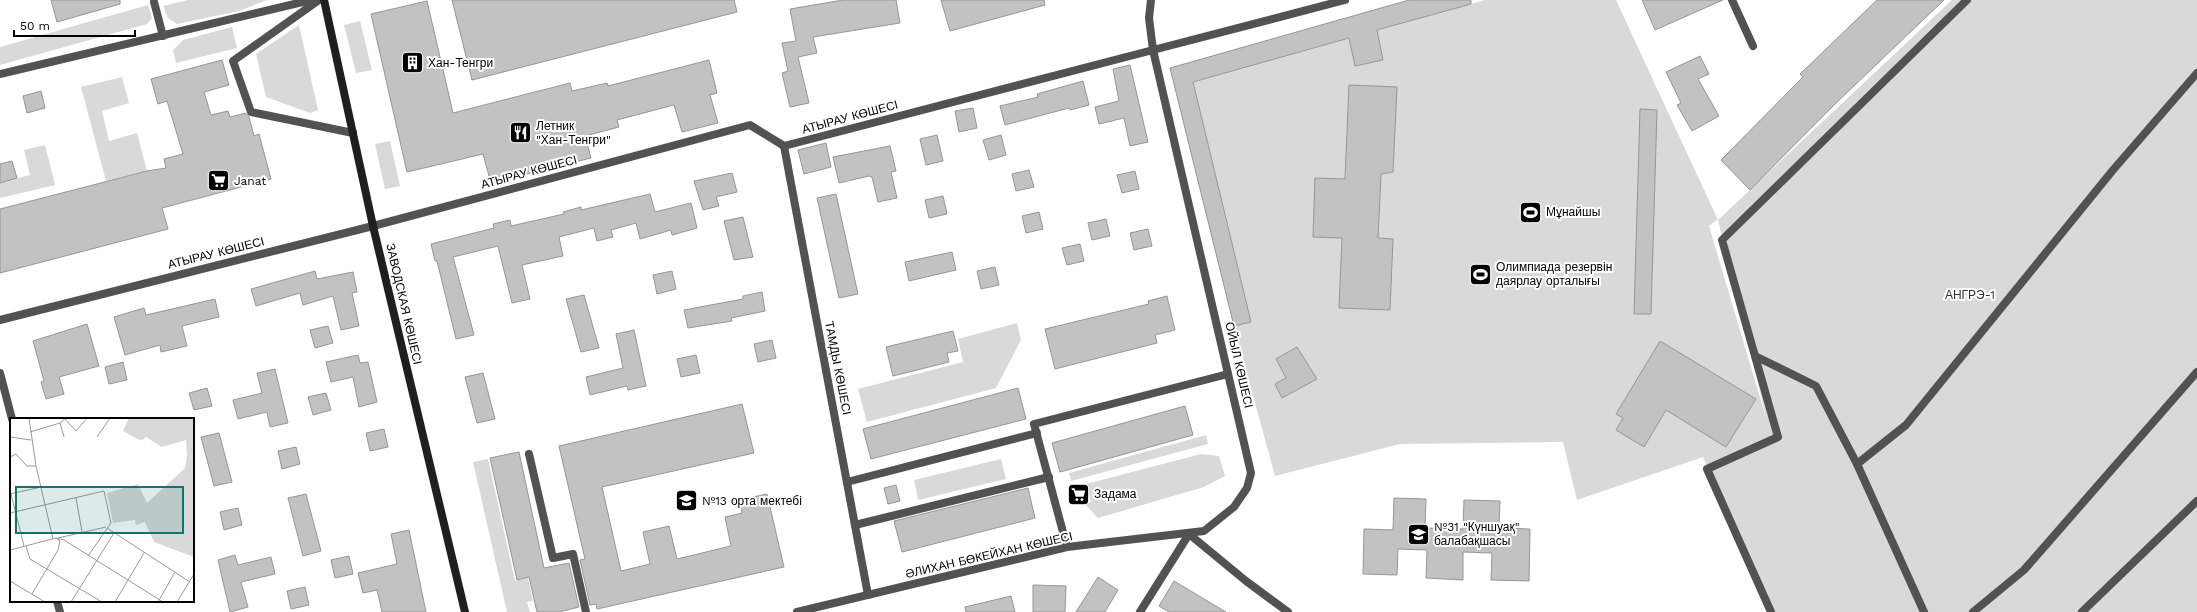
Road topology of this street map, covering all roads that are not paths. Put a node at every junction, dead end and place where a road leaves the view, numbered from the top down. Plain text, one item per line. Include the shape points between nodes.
1 (311, 0) edge
2 (319, 0) edge
3 (324, 0) edge
4 (1151, 0) edge
5 (1345, 0) edge
6 (1732, 0) edge
7 (1967, 0) edge
8 (154, 2) dead end
9 (163, 36) junction
10 (1753, 46) dead end
11 (1153, 50) junction
12 (2197, 73) edge
13 (0, 74) edge
14 (353, 133) junction
15 (784, 146) junction
16 (373, 226) junction
17 (0, 320) edge
18 (1756, 357) junction
19 (2197, 372) edge
20 (0, 373) edge
21 (1228, 374) junction
22 (12, 418) edge
23 (1037, 433) junction
24 (529, 454) dead end
25 (1857, 464) junction
26 (1049, 478) junction
27 (847, 482) junction
28 (2197, 501) edge
29 (855, 525) junction
30 (1189, 534) junction
31 (1067, 547) junction
32 (868, 595) junction
33 (57, 602) edge
34 (1285, 611) edge
35 (60, 612) edge
36 (465, 612) edge
37 (586, 612) edge
38 (796, 612) edge
39 (1140, 612) edge
40 (1770, 612) edge
41 (1924, 612) edge
42 (1973, 612) edge
43 (2082, 612) edge

1 - 9 street
2 - 14 street via 233,62 251,112
3 - 14 street, ЗАВОДСКАЯ КӨШЕСІ
4 - 11 street, ОЙЫЛ КӨШЕСІ
5 - 11 street, АТЫРАУ КӨШЕСІ
6 - 10 street
7 - 18 street via 1722,240
8 - 9 street
9 - 13 street
11 - 15 street, АТЫРАУ КӨШЕСІ
11 - 21 street, ОЙЫЛ КӨШЕСІ
12 - 25 street via 2113,170 1906,424
14 - 16 street, ЗАВОДСКАЯ КӨШЕСІ
15 - 16 street, АТЫРАУ КӨШЕСІ via 750,125
15 - 27 street, ТАМДЫ КӨШЕСІ
16 - 17 street, АТЫРАУ КӨШЕСІ
16 - 36 street, ЗАВОДСКАЯ КӨШЕСІ
18 - 25 street via 1816,386
18 - 40 street via 1778,438 1707,468
19 - 42 street via 2024,570
20 - 22 street
21 - 23 street via 1034,424
21 - 30 street, ОЙЫЛ КӨШЕСІ via 1251,473 1247,488 1234,507 1204,531
23 - 26 street
23 - 27 street
24 - 37 street via 553,558 573,554
25 - 41 street
26 - 29 street
26 - 31 street
27 - 29 street, ТАМДЫ КӨШЕСІ
28 - 43 street
29 - 32 street, ТАМДЫ КӨШЕСІ
30 - 31 street, ӘЛИХАН БӨКЕЙХАН КӨШЕСІ
30 - 34 street
30 - 39 street
31 - 32 street, ӘЛИХАН БӨКЕЙХАН КӨШЕСІ
32 - 38 street, ӘЛИХАН БӨКЕЙХАН КӨШЕСІ
33 - 35 street

